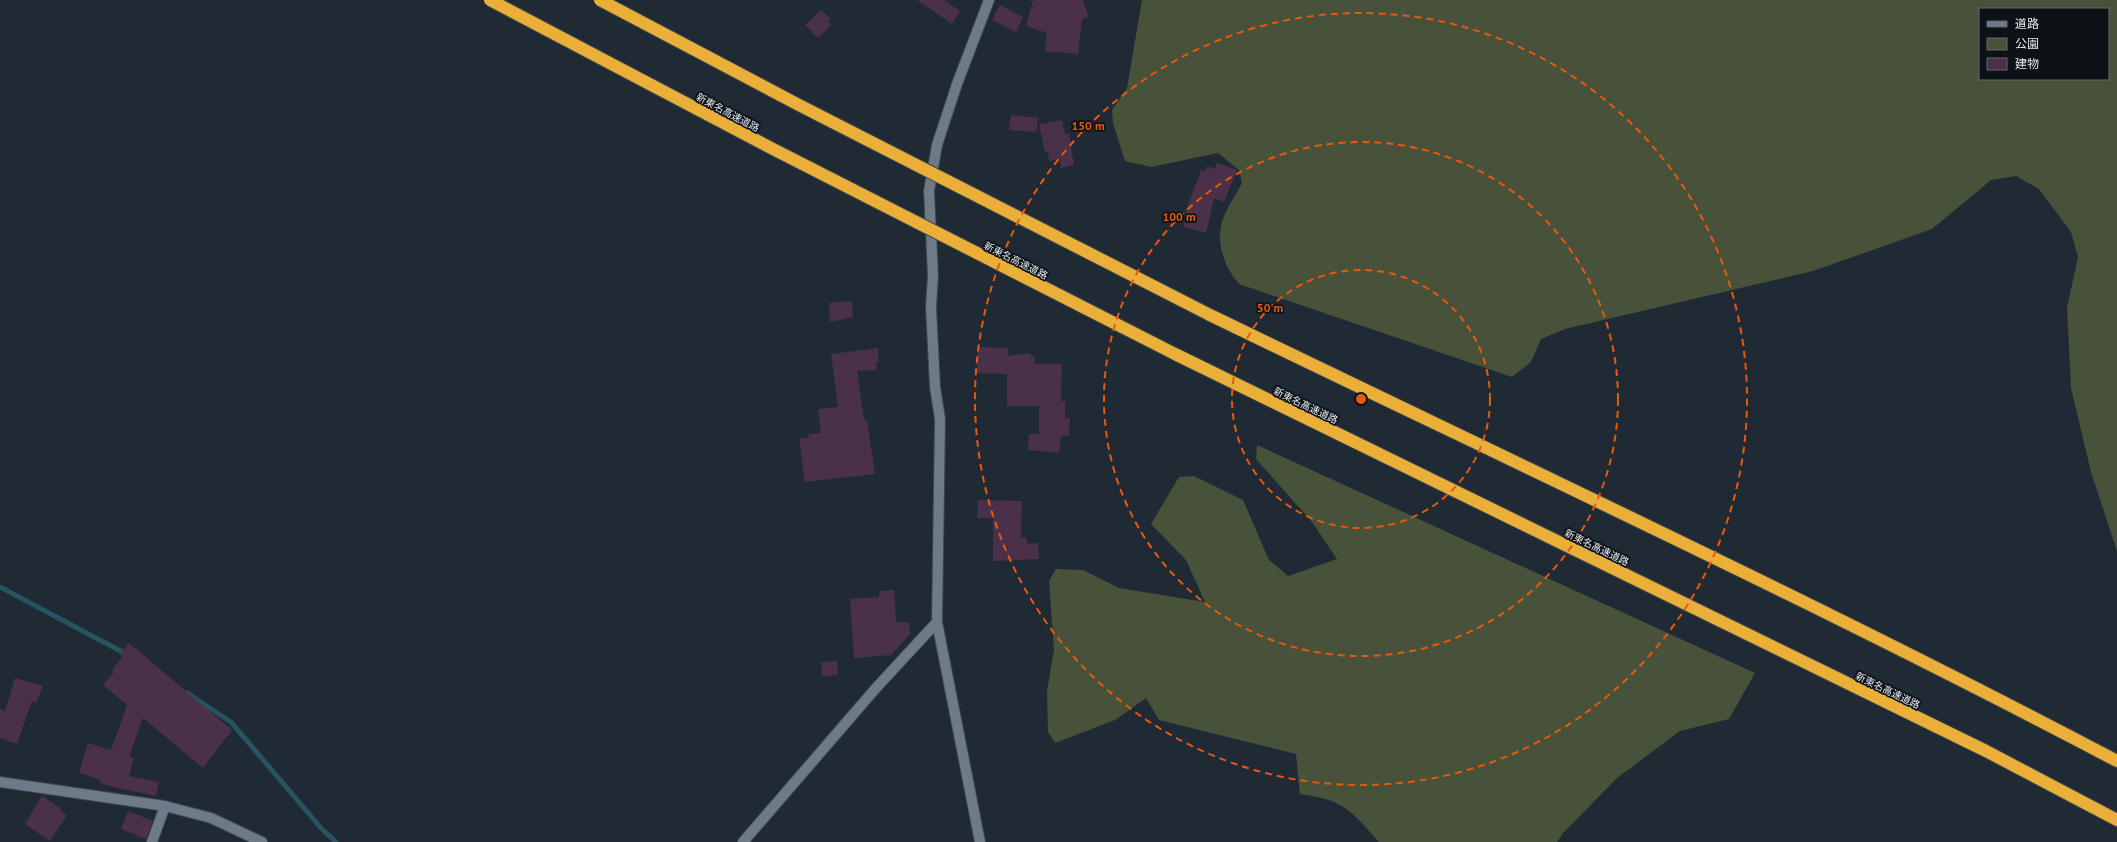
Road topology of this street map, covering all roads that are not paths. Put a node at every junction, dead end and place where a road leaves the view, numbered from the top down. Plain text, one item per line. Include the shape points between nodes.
1 (490, 0) edge
2 (600, 0) edge
3 (989, 0) edge
4 (937, 622) junction
5 (2117, 760) edge
6 (0, 782) edge
7 (165, 806) junction
8 (2117, 820) edge
9 (152, 842) edge
10 (262, 842) edge
11 (743, 842) edge
12 (980, 842) edge

1 - 8 highway, 新東名高速道路, bridge via 771,148 1175,354 1986,751
2 - 5 highway, bridge via 804,108 1210,315 1791,595
3 - 4 street via 939,138 929,191 931,315 935,387 940,419
4 - 11 street via 876,688
4 - 12 street
6 - 7 street
7 - 9 street
7 - 10 street via 211,818

